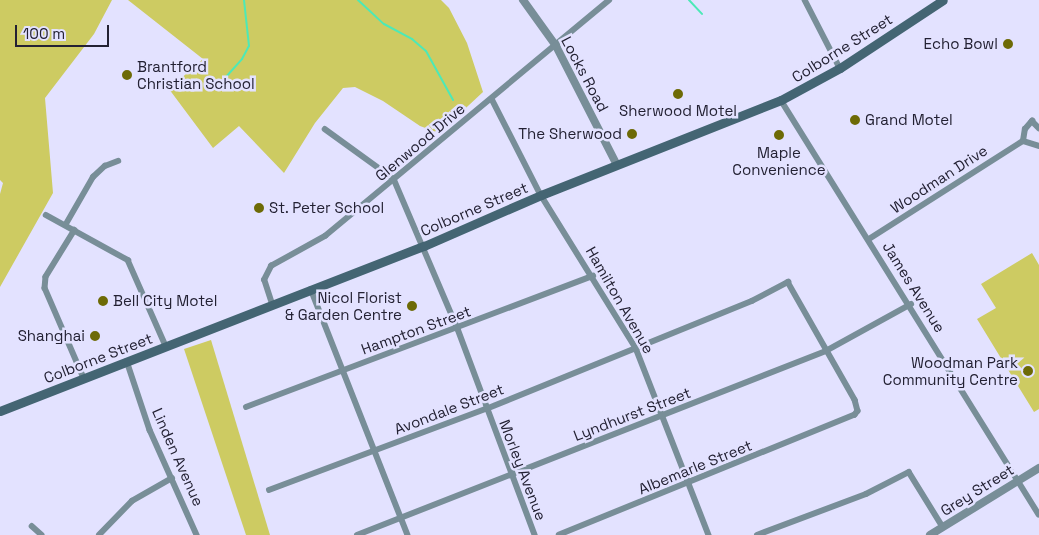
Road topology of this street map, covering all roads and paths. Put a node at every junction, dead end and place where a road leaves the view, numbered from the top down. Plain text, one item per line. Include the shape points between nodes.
1 (523, 0) edge
2 (609, 0) edge
3 (805, 0) edge
4 (943, 0) edge
5 (556, 46) junction
6 (840, 68) junction
7 (492, 99) junction
8 (781, 100) junction
9 (1039, 128) edge
10 (325, 129) dead end
11 (1023, 141) junction
12 (1039, 146) edge
13 (118, 161) dead end
14 (617, 165) junction
15 (394, 179) junction
16 (541, 195) junction
17 (46, 215) dead end
18 (66, 224) junction
19 (75, 230) junction
20 (869, 239) junction
21 (424, 246) junction
22 (593, 276) junction
23 (312, 289) junction
24 (272, 304) junction
25 (911, 304) junction
26 (458, 329) junction
27 (166, 346) junction
28 (636, 348) junction
29 (826, 351) junction
30 (127, 361) junction
31 (344, 369) junction
32 (84, 378) junction
33 (246, 407) dead end
34 (486, 409) junction
35 (0, 411) edge
36 (662, 415) junction
37 (376, 451) junction
38 (1039, 468) edge
39 (511, 474) junction
40 (172, 478) junction
41 (1018, 480) junction
42 (690, 483) junction
43 (269, 490) dead end
44 (1039, 514) edge
45 (401, 518) junction
46 (32, 526) dead end
47 (943, 527) junction
48 (42, 535) edge
49 (99, 535) edge
50 (197, 535) edge
51 (357, 535) edge
52 (408, 535) edge
53 (535, 535) edge
54 (559, 535) edge
55 (709, 535) edge
56 (758, 535) edge
57 (930, 535) edge

1 - 5 street, Locks Road
2 - 5 street, Glenwood Drive
3 - 6 street
4 - 6 main road, Colborne Street
5 - 7 street, Glenwood Drive
5 - 14 street, Locks Road
6 - 8 main road, Colborne Street
7 - 15 street, Glenwood Drive
7 - 16 street, Hamilton Avenue
8 - 14 main road, Colborne Street
8 - 20 street, James Avenue
9 - 11 street, Woodman Drive via 1032,121 1025,129
10 - 15 street
11 - 12 street
11 - 20 street, Woodman Drive
13 - 18 street via 105,166 93,177
14 - 16 main road, Colborne Street
15 - 21 street, Morley Avenue
15 - 24 street, Glenwood Drive via 325,236 267,270 265,288
16 - 21 main road, Colborne Street
16 - 22 street, Hamilton Avenue
17 - 18 street
18 - 19 street
19 - 27 street via 128,260
19 - 32 street via 46,278 45,288
20 - 25 street, James Avenue
21 - 23 main road, Colborne Street
21 - 26 street, Morley Avenue
22 - 26 street, Hampton Street
22 - 28 street, Hamilton Avenue
23 - 24 main road, Colborne Street
23 - 31 street
24 - 27 main road, Colborne Street
25 - 29 street, Lyndhurst Street
25 - 41 street, James Avenue
26 - 31 street, Hampton Street
26 - 34 street, Morley Avenue
27 - 30 main road, Colborne Street
28 - 29 street, Avondale Street via 752,302 788,282
28 - 34 street, Avondale Street
28 - 36 street, Hamilton Avenue
29 - 36 street, Lyndhurst Street
29 - 42 street, Albemarle Street via 858,408 855,416
30 - 32 main road, Colborne Street
30 - 40 street, Linden Avenue via 150,430
31 - 33 street, Hampton Street
31 - 37 street
32 - 35 main road, Colborne Street
34 - 37 street, Avondale Street
34 - 39 street, Morley Avenue
36 - 39 street, Lyndhurst Street
36 - 42 street, Hamilton Avenue
37 - 43 street, Avondale Street
37 - 45 street
38 - 41 street, Grey Street
39 - 45 street, Lyndhurst Street
39 - 53 street, Morley Avenue
40 - 49 street via 132,502
40 - 50 street, Linden Avenue
41 - 44 street, James Avenue
41 - 47 street, Grey Street
42 - 54 street, Albemarle Street
42 - 55 street, Hamilton Avenue
45 - 51 street, Lyndhurst Street
45 - 52 street
46 - 48 street
47 - 56 street via 909,472 866,494
47 - 57 street, Grey Street

